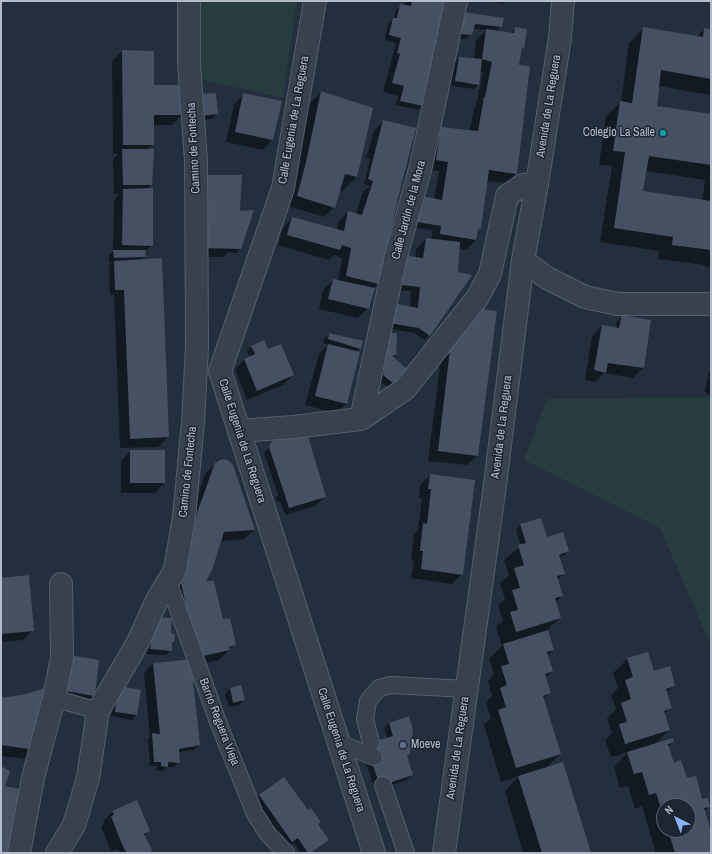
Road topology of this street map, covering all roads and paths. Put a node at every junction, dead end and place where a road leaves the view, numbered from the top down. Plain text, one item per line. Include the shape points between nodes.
1 (189, 1) edge
2 (315, 1) edge
3 (456, 1) edge
4 (563, 1) edge
5 (537, 184) junction
6 (523, 260) junction
7 (711, 304) edge
8 (220, 371) junction
9 (196, 373) junction
10 (361, 419) junction
11 (239, 431) junction
12 (168, 581) junction
13 (61, 584) dead end
14 (467, 689) junction
15 (54, 698) junction
16 (98, 711) junction
17 (339, 744) junction
18 (383, 786) dead end
19 (19, 853) edge
20 (58, 853) edge
21 (286, 853) edge
22 (374, 853) edge
23 (406, 853) edge
24 (444, 853) edge

1 - 9 street, Camino de Fontecha via 189,64 196,160
2 - 8 street, Calle Eugenia de La Reguera via 283,188
3 - 10 street, Calle Jardín de la Mora via 421,166 395,260
4 - 5 street, Avenida de La Reguera via 560,38
5 - 6 street, Avenida de La Reguera
5 - 10 street via 523,185 507,196 490,274 478,297 405,389
6 - 7 street via 547,278 584,297 618,304
6 - 14 street, Avenida de La Reguera
8 - 9 street
8 - 11 street, Calle Eugenia de La Reguera
9 - 12 street, Camino de Fontecha via 194,423 184,517 175,570
10 - 11 street
11 - 17 street, Calle Eugenia de La Reguera
12 - 16 street, Camino de Fontecha via 138,642
12 - 21 lane, Barrio Reguera Vieja via 218,722 255,814 268,834
13 - 15 street via 62,658
14 - 17 lane via 391,685 379,688 368,701 365,719 372,750
14 - 24 street, Avenida de La Reguera
15 - 16 lane
15 - 19 street
16 - 20 street, Camino de Fontecha via 88,778 74,825
17 - 22 street, Calle Eugenia de La Reguera
18 - 23 lane

